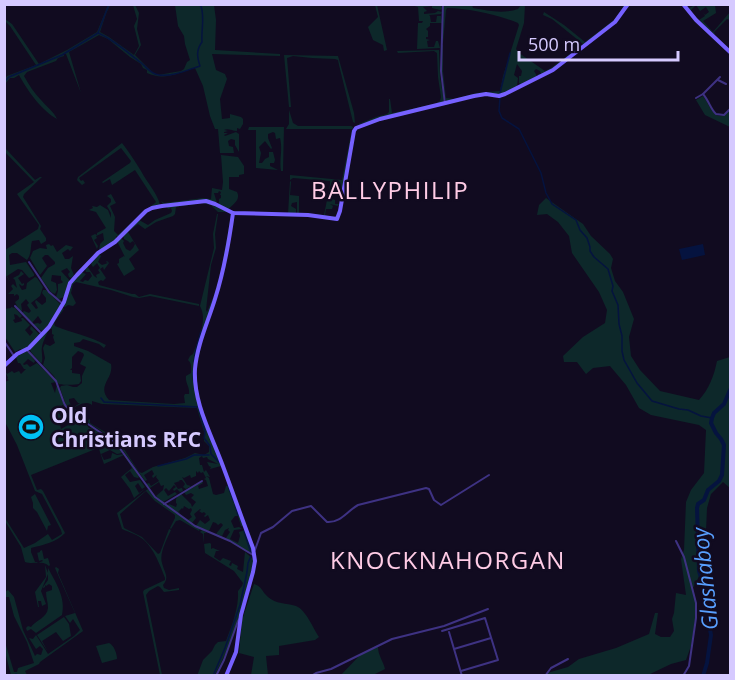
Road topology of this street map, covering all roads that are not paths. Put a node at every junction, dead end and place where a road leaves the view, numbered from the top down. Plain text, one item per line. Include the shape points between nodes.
1 (443, 4) edge
2 (628, 4) edge
3 (682, 4) edge
4 (730, 52) edge
5 (726, 84) dead end
6 (703, 94) junction
7 (696, 98) dead end
8 (445, 104) junction
9 (730, 109) edge
10 (233, 213) junction
11 (30, 262) dead end
12 (63, 304) junction
13 (15, 306) dead end
14 (42, 335) junction
15 (4, 341) edge
16 (27, 350) junction
17 (15, 357) junction
18 (4, 366) edge
19 (489, 475) dead end
20 (202, 481) dead end
21 (164, 504) junction
22 (676, 542) dead end
23 (254, 553) junction
24 (488, 609) dead end
25 (240, 618) junction
26 (442, 631) dead end
27 (449, 632) dead end
28 (491, 638) junction
29 (454, 649) junction
30 (568, 659) dead end
31 (460, 671) junction
32 (216, 675) edge
33 (226, 675) edge
34 (311, 675) edge
35 (462, 675) edge
36 (545, 675) edge
37 (682, 675) edge

1 - 8 street via 441,71
2 - 8 street via 611,26 546,74 503,95 483,94
3 - 4 street
5 - 6 street via 719,79
6 - 7 street
6 - 9 street via 716,114 724,115
8 - 10 street via 356,128 337,219
10 - 12 street via 206,201 149,210 76,275
10 - 23 street via 225,262 197,355 195,378 204,418
11 - 12 street via 49,292
12 - 14 street
13 - 14 street
14 - 16 street
15 - 17 street
16 - 17 street
16 - 21 street via 56,381 70,414 116,443
17 - 18 street
19 - 23 street via 441,505 426,488 358,505 333,522 327,522 311,506 292,511 261,533
20 - 21 street
21 - 23 street via 195,526 230,541 250,555
22 - 37 street via 696,603 689,666
23 - 25 street via 252,577
24 - 34 street via 444,626 394,638
25 - 32 street
25 - 33 street via 236,652
26 - 28 street via 485,618
27 - 29 street
28 - 29 street
28 - 31 street via 498,660
29 - 31 street
30 - 36 street
31 - 35 street

